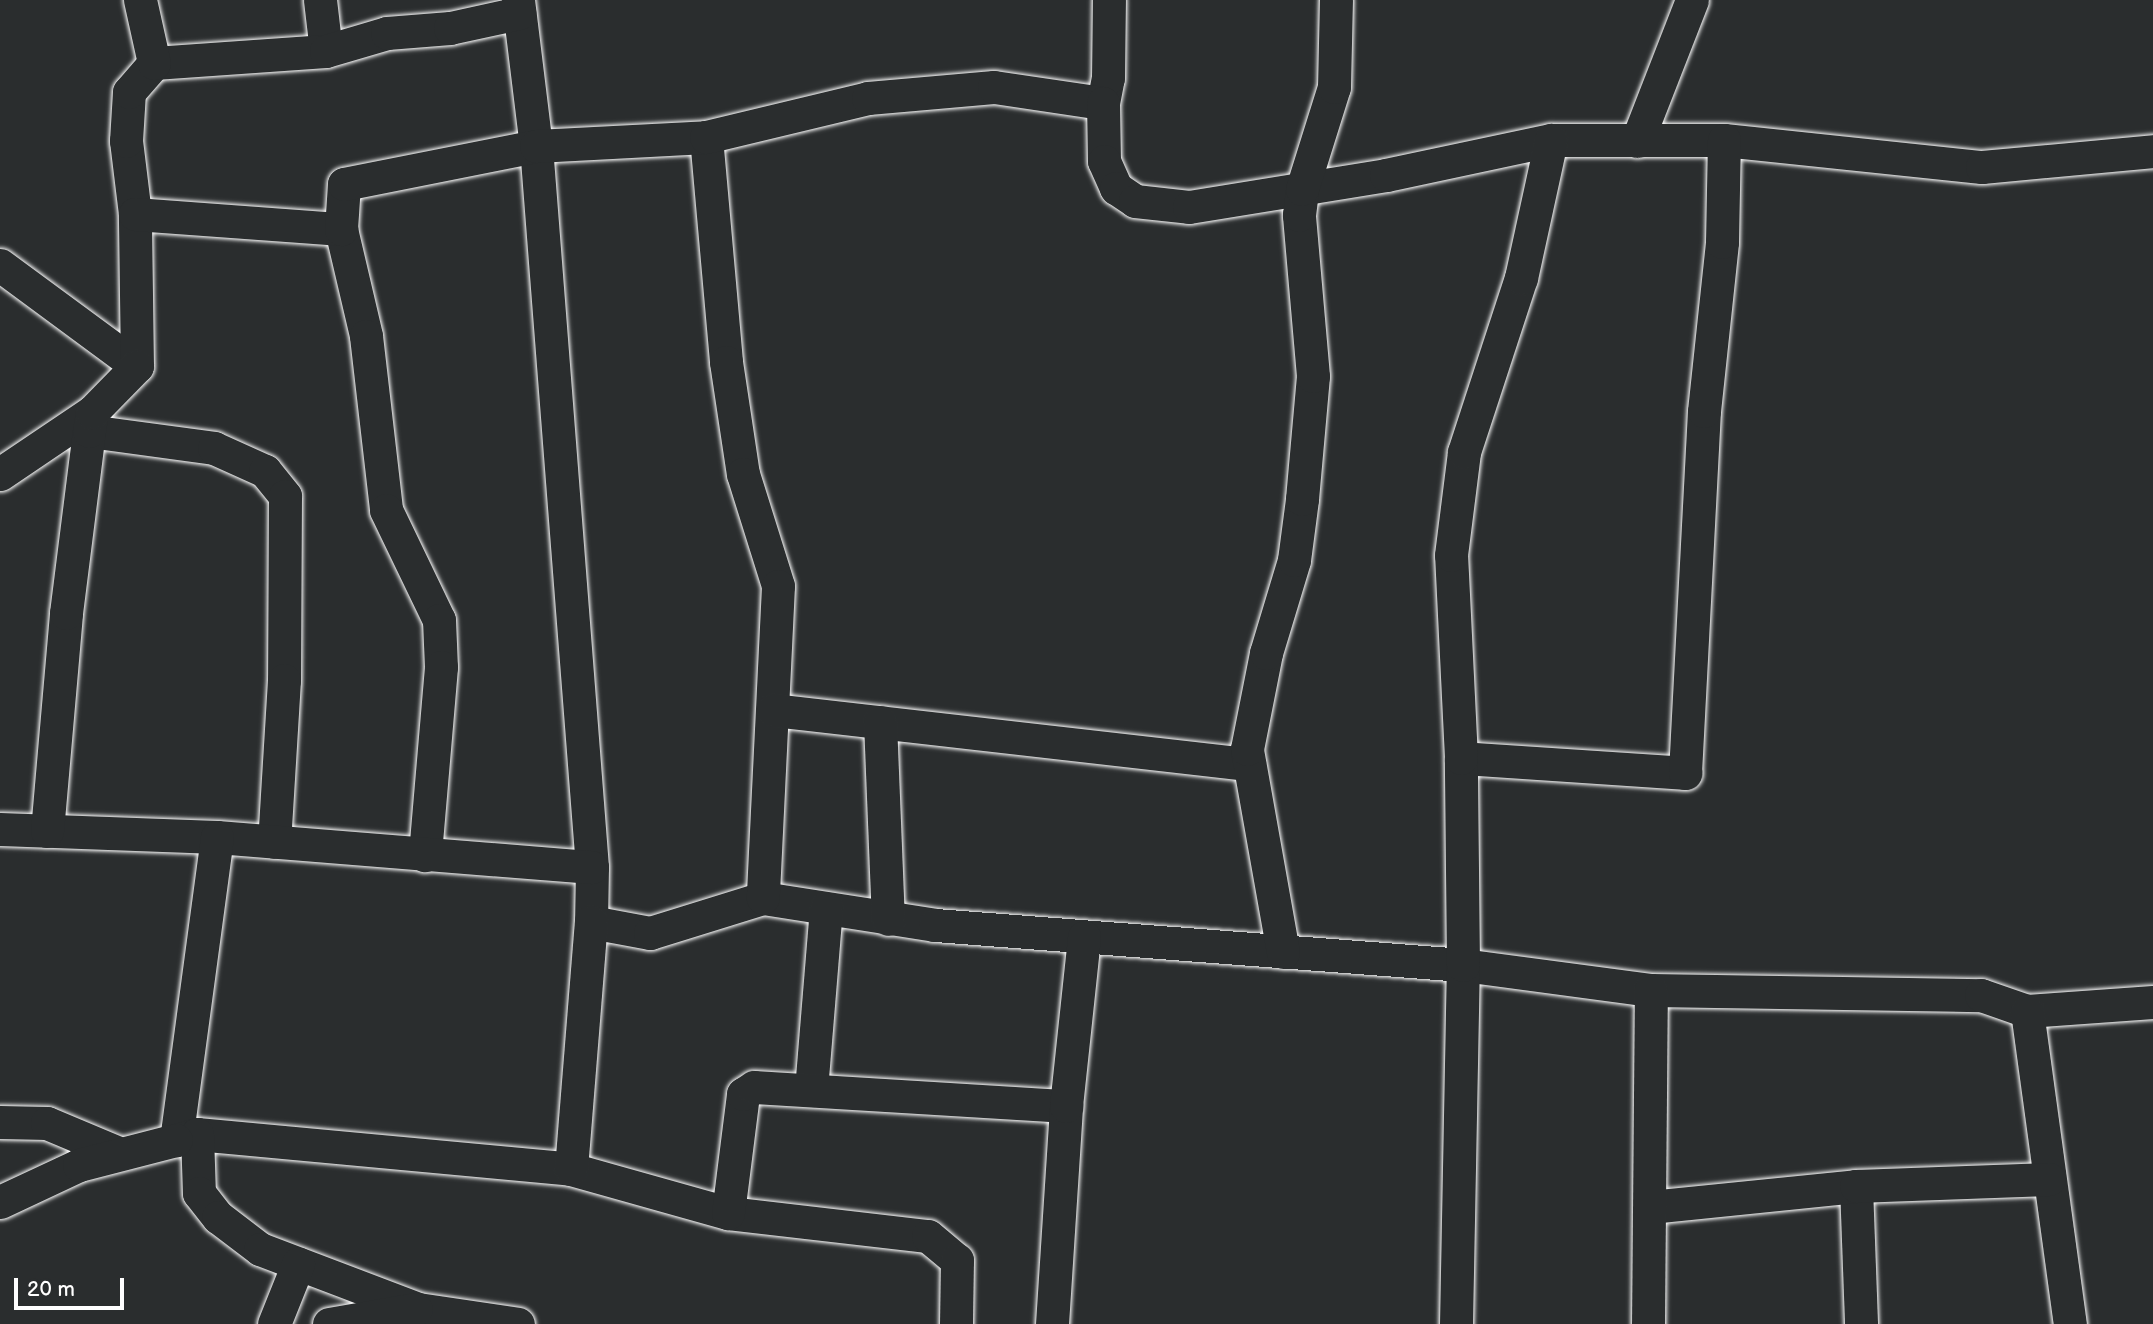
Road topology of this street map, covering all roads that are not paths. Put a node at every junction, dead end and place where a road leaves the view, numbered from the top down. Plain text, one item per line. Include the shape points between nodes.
1 (140, 0) edge
2 (320, 0) edge
3 (1109, 0) edge
4 (1336, 0) edge
5 (1692, 0) edge
6 (518, 6) edge
7 (326, 51) junction
8 (154, 63) junction
9 (1102, 103) junction
10 (706, 137) junction
11 (1551, 140) junction
12 (1724, 140) junction
13 (1637, 141) junction
14 (536, 146) junction
15 (2153, 150) edge
16 (1302, 189) junction
17 (135, 214) junction
18 (341, 229) junction
19 (0, 265) edge
20 (136, 366) junction
21 (91, 421) junction
22 (0, 474) edge
23 (773, 710) junction
24 (880, 722) junction
25 (1461, 758) junction
26 (1249, 764) junction
27 (0, 829) edge
28 (47, 831) junction
29 (217, 837) junction
30 (274, 842) junction
31 (425, 855) junction
32 (592, 867) junction
33 (763, 898) junction
34 (826, 909) junction
35 (888, 919) junction
36 (591, 922) junction
37 (1084, 937) junction
38 (1283, 952) junction
39 (1463, 965) junction
40 (1651, 990) junction
41 (2153, 1002) edge
42 (2027, 1010) junction
43 (811, 1090) junction
44 (1066, 1106) junction
45 (0, 1122) edge
46 (186, 1137) junction
47 (116, 1152) junction
48 (571, 1170) junction
49 (2049, 1179) junction
50 (1856, 1186) junction
51 (0, 1202) edge
52 (1650, 1207) junction
53 (728, 1213) junction
54 (298, 1264) junction
55 (418, 1309) junction
56 (274, 1324) edge
57 (329, 1324) edge
58 (515, 1324) edge
59 (956, 1324) edge
60 (1052, 1324) edge
61 (1456, 1324) edge
62 (1648, 1324) edge
63 (1861, 1324) edge
64 (2070, 1324) edge

1 - 8 street
2 - 7 street
3 - 9 street via 1108,78
4 - 16 street via 1334,87
5 - 13 street
6 - 7 street via 450,28 387,33
6 - 14 street
7 - 8 street
8 - 17 street via 129,92 126,141
9 - 10 street via 995,87 919,93 868,98
9 - 16 street via 1104,161 1116,188 1135,201 1189,207
10 - 14 street
10 - 23 street via 726,362 743,474 778,586
11 - 13 street
11 - 16 street
11 - 25 street via 1521,278 1464,452 1451,555
12 - 13 street
12 - 15 street via 1982,167
12 - 25 street via 1722,242 1704,411 1685,773
14 - 18 street via 344,184
14 - 32 street
16 - 26 street via 1298,243 1313,376 1302,499 1294,560 1251,713
17 - 18 street
17 - 20 street
18 - 31 street via 366,336 386,510 439,620 441,667
19 - 20 street
20 - 21 street
21 - 22 street
21 - 28 street via 66,613
21 - 30 street via 214,448 265,471 285,496 284,680
23 - 24 street
23 - 33 street
24 - 26 street
24 - 35 street
25 - 39 street
26 - 38 street
27 - 28 street
28 - 29 street
29 - 30 street
29 - 46 street
30 - 31 street
31 - 32 street
32 - 36 street
33 - 34 street
33 - 36 street via 650,933
34 - 35 street
34 - 43 street
35 - 37 street
36 - 48 street
37 - 38 street
37 - 44 street
38 - 39 street
39 - 40 street
39 - 61 street
40 - 42 street via 1981,995
40 - 52 street
41 - 42 street
42 - 49 street
43 - 44 street
43 - 53 street via 754,1087 743,1094
44 - 60 street
45 - 47 street via 47,1123
46 - 47 street
46 - 48 street
46 - 54 street via 199,1193 211,1209 260,1249
47 - 51 street
48 - 53 street
49 - 50 street
49 - 64 street
50 - 52 street
50 - 63 street
52 - 62 street
53 - 59 street via 928,1236 957,1260
54 - 55 street
54 - 56 street
55 - 57 street
55 - 58 street

